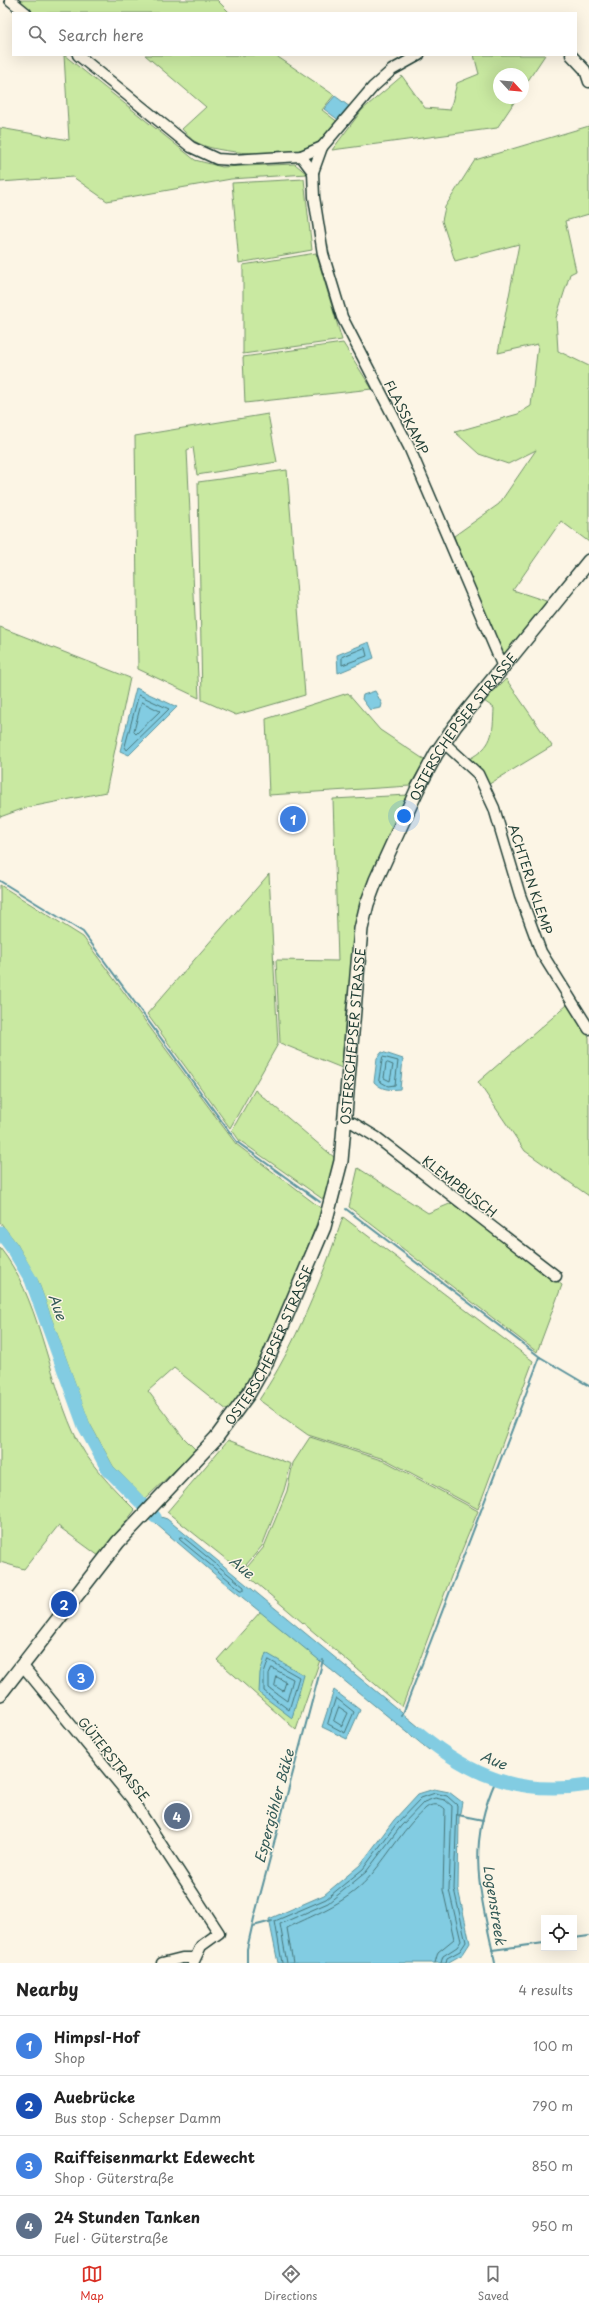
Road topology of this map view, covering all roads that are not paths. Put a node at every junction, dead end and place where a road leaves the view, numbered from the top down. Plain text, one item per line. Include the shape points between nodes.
1 (10, 0) edge
2 (25, 12) edge
3 (79, 56) edge
4 (417, 56) edge
5 (572, 56) edge
6 (589, 82) edge
7 (322, 147) junction
8 (301, 156) junction
9 (313, 172) junction
10 (589, 561) edge
11 (503, 667) junction
12 (443, 742) junction
13 (589, 1029) edge
14 (345, 1122) junction
15 (556, 1276) dead end
16 (22, 1665) junction
17 (0, 1694) edge
18 (194, 1961) edge
19 (162, 1963) edge

1 - 2 street
3 - 8 street via 191,147 206,155 233,160
4 - 7 street via 392,70 373,87
5 - 6 street via 584,70
7 - 8 street
7 - 9 street, FLASSKAMP
8 - 9 street
9 - 11 street, FLASSKAMP via 314,197 323,254 342,317 409,447
10 - 11 main road, OSTERSCHEPSER STRASSE
11 - 12 main road, OSTERSCHEPSER STRASSE
12 - 13 street, ACHTERN KLEMP via 478,774 494,808 520,895 541,952
12 - 14 main road, OSTERSCHEPSER STRASSE via 417,790 376,880 364,917
14 - 15 street, KLEMPBUSCH via 353,1122 376,1137
14 - 16 main road, OSTERSCHEPSER STRASSE via 341,1161 324,1227 267,1360 249,1393 225,1427 138,1520
16 - 17 main road, OSTERSCHEPSER STRASSE
16 - 18 street, GÜTERSTRASSE via 131,1798 219,1933 201,1946
18 - 19 street via 182,1958

